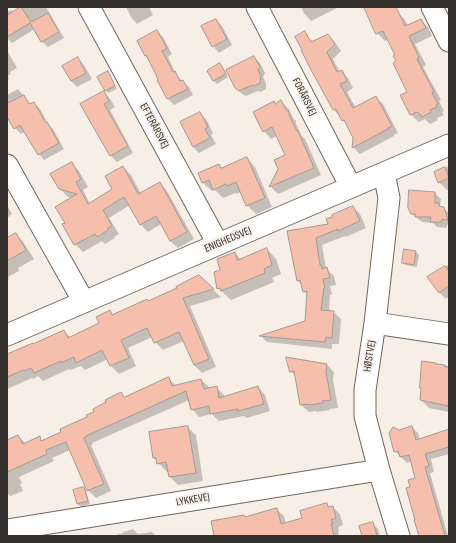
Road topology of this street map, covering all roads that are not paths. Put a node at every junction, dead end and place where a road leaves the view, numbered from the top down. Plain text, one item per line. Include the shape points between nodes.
1 (90, 7) edge
2 (257, 7) edge
3 (432, 7) edge
4 (449, 41) edge
5 (449, 145) edge
6 (7, 165) edge
7 (384, 173) junction
8 (351, 187) junction
9 (218, 244) junction
10 (84, 302) junction
11 (375, 324) junction
12 (449, 334) edge
13 (7, 335) edge
14 (379, 470) junction
15 (7, 530) edge
16 (399, 536) edge

1 - 9 street, EFTERÅRSVEJ
2 - 8 street, FORÅRSVEJ
3 - 4 street
5 - 7 street, ENIGHEDSVEJ
6 - 10 street
7 - 8 street, ENIGHEDSVEJ
7 - 11 street, HØSTVEJ via 389,198
8 - 9 street, ENIGHEDSVEJ
9 - 10 street, ENIGHEDSVEJ
10 - 13 street, ENIGHEDSVEJ
11 - 12 street
11 - 14 street, HØSTVEJ via 365,390 365,416
14 - 15 street, LYKKEVEJ
14 - 16 street, HØSTVEJ

